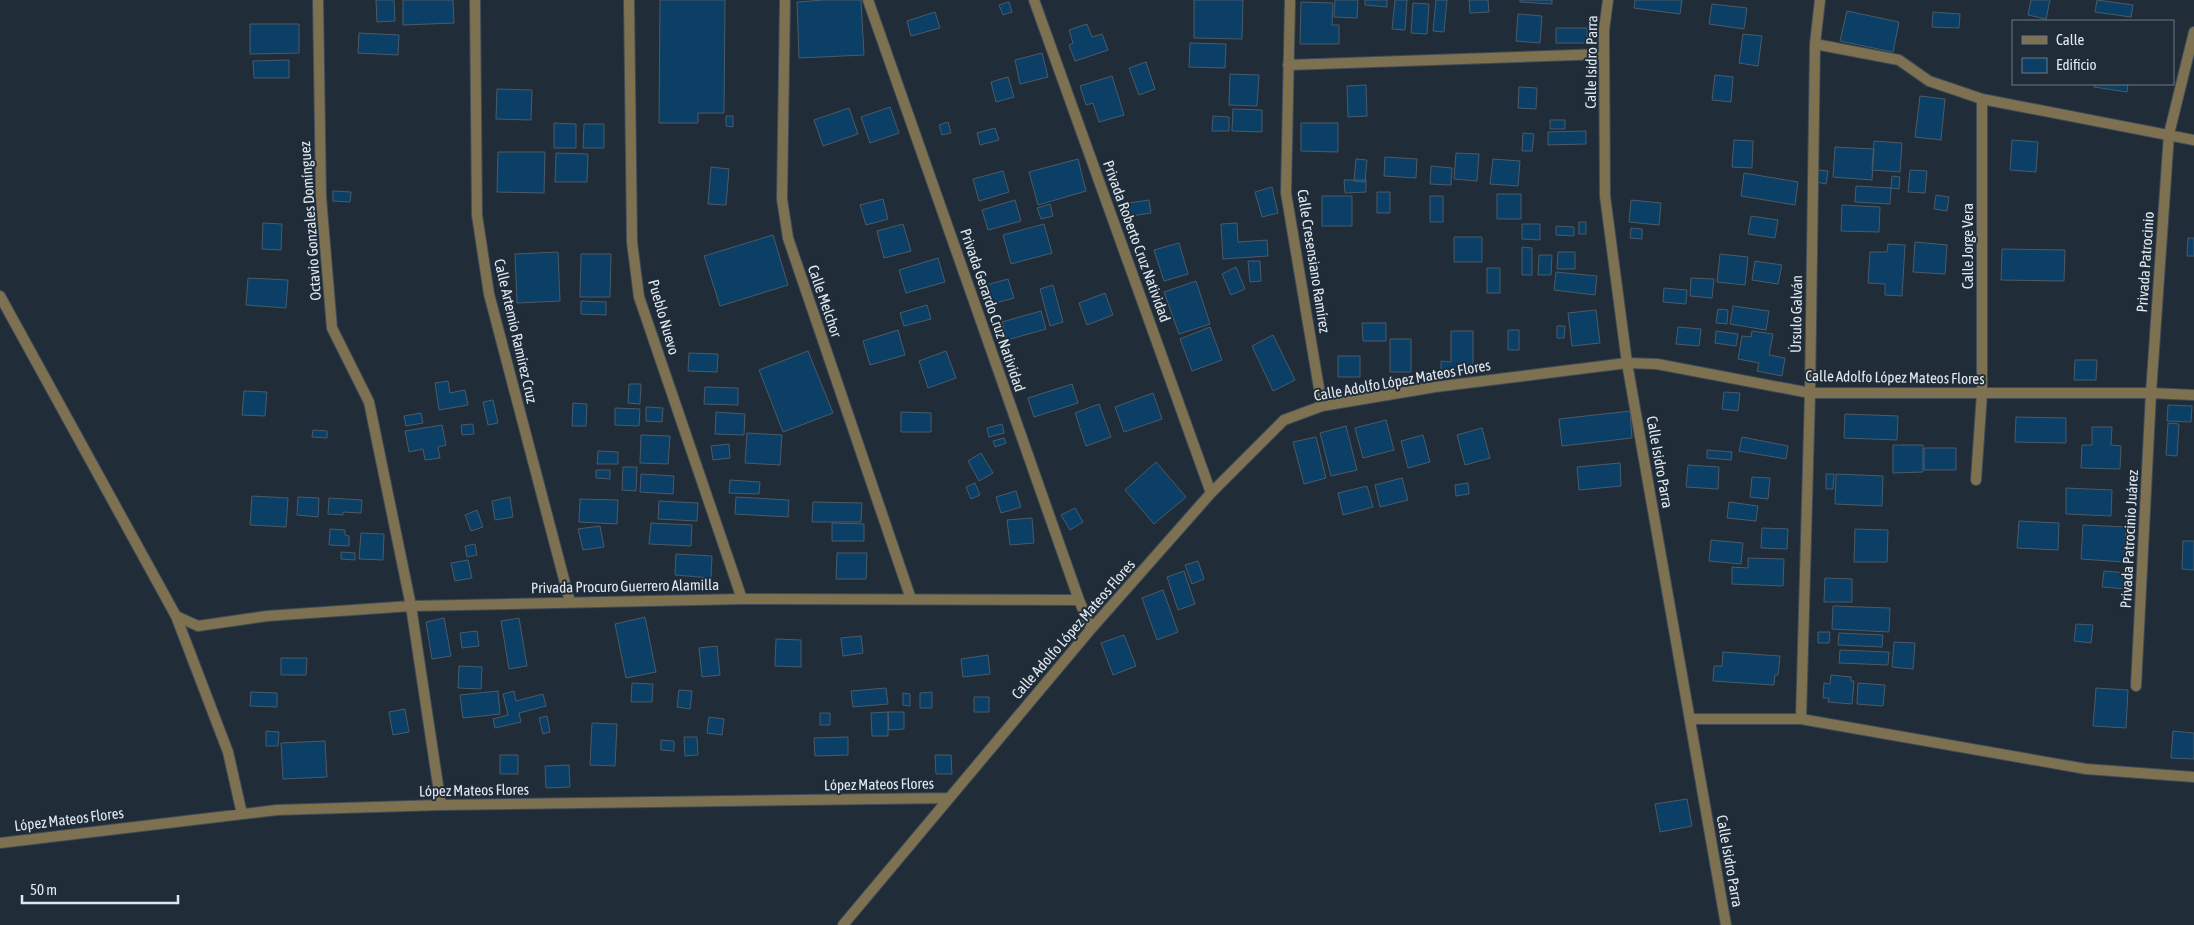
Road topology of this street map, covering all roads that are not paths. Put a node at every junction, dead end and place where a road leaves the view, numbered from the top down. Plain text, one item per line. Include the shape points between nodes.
1 (318, 0) edge
2 (474, 0) edge
3 (629, 0) edge
4 (784, 0) edge
5 (868, 0) edge
6 (1034, 0) edge
7 (1290, 0) edge
8 (1608, 0) edge
9 (1820, 0) edge
10 (2194, 32) edge
11 (1815, 44) junction
12 (1604, 54) junction
13 (1288, 65) junction
14 (1982, 99) junction
15 (2169, 134) junction
16 (2194, 140) edge
17 (0, 296) edge
18 (1627, 363) junction
19 (1810, 393) junction
20 (1982, 393) junction
21 (2151, 393) junction
22 (2194, 396) edge
23 (1322, 406) junction
24 (1976, 480) dead end
25 (1211, 493) junction
26 (742, 598) junction
27 (911, 599) junction
28 (1078, 600) junction
29 (570, 602) junction
30 (411, 606) junction
31 (176, 616) junction
32 (1091, 629) junction
33 (2136, 686) dead end
34 (1690, 719) junction
35 (1801, 719) junction
36 (2194, 777) edge
37 (950, 798) junction
38 (440, 805) junction
39 (242, 814) junction
40 (0, 843) edge
41 (843, 925) edge
42 (1726, 925) edge

1 - 30 street, Octavio Gonzales Domínguez via 320,197 332,328 369,402
2 - 29 street, Calle Artemio Ramírez Cruz via 478,225 489,294
3 - 26 street, Pueblo Nuevo via 632,242 639,297
4 - 27 street, Calle Melchor via 782,199 788,238
5 - 28 street, Privada Gerardo Cruz Natividad
6 - 25 street, Privada Roberto Cruz Natividad
7 - 13 street, Calle Cresensiano Ramírez
8 - 12 street, Calle Isidro Parra
9 - 11 street, Úrsulo Galván
10 - 15 street, Privada Patrocinio
11 - 14 street via 1899,60 1929,81
11 - 19 street, Úrsulo Galván
12 - 13 street
12 - 18 street, Calle Isidro Parra via 1605,196
13 - 23 street, Calle Cresensiano Ramírez via 1286,193
14 - 15 street
14 - 20 street, Calle Jorge Vera
15 - 16 street
15 - 21 street, Privada Patrocinio
17 - 31 street
18 - 19 street, Calle Adolfo López Mateos Flores via 1657,364
18 - 23 street, Calle Adolfo López Mateos Flores via 1435,387
18 - 34 street, Calle Isidro Parra
19 - 20 street, Calle Adolfo López Mateos Flores
19 - 35 street, Úrsulo Galván
20 - 21 street, Calle Adolfo López Mateos Flores
20 - 24 street, Calle Jorge Vera
21 - 22 street, Calle Adolfo López Mateos Flores
21 - 33 street, Privada Patrocinio Juárez
23 - 25 street, Calle Adolfo López Mateos Flores via 1284,420
25 - 32 street, Calle Adolfo López Mateos Flores
26 - 27 street, Privada Procuro Guerrero Alamilla
26 - 29 street, Privada Procuro Guerrero Alamilla
27 - 28 street, Privada Procuro Guerrero Alamilla
28 - 32 street, Privada Gerardo Cruz Natividad
29 - 30 street, Privada Procuro Guerrero Alamilla
30 - 31 street, Privada Procuro Guerrero Alamilla via 267,616 198,626
30 - 38 street, Octavio Gonzales Domínguez
31 - 39 street via 228,752
32 - 37 street, Calle Adolfo López Mateos Flores
34 - 35 street
34 - 42 street, Calle Isidro Parra
35 - 36 street via 2086,769
37 - 38 street, López Mateos Flores
37 - 41 street, Calle Adolfo López Mateos Flores
38 - 39 street, López Mateos Flores
39 - 40 street, López Mateos Flores

